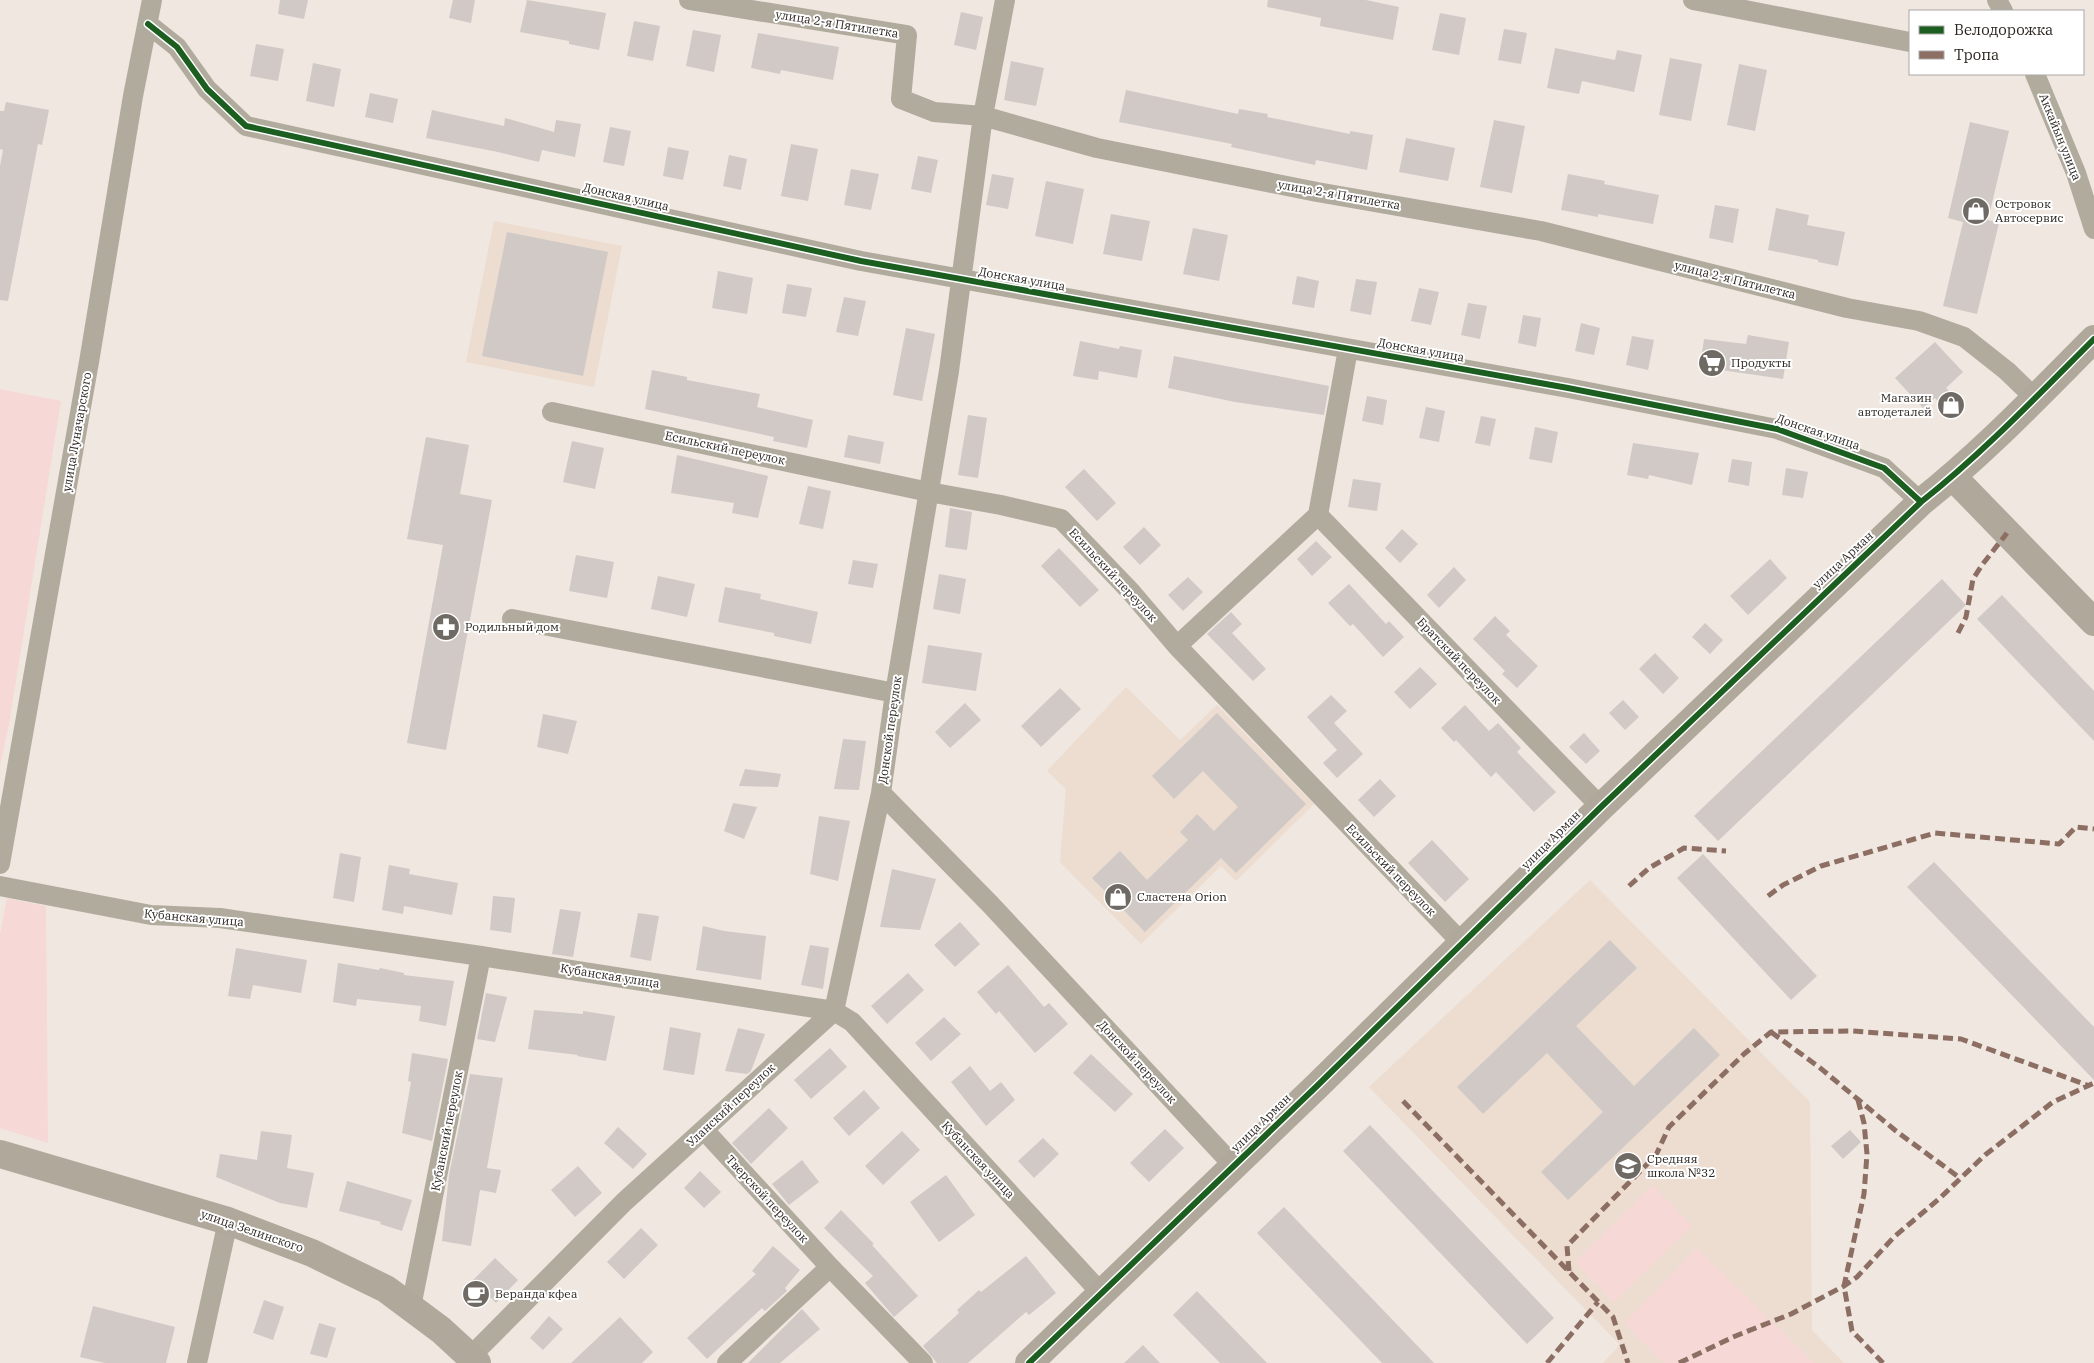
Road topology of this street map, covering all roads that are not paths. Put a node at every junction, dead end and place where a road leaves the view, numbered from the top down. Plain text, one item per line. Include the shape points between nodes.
1 (152, 0) edge
2 (689, 0) edge
3 (1005, 0) edge
4 (1693, 0) edge
5 (148, 24) junction
6 (1909, 42) edge
7 (2035, 75) edge
8 (983, 116) junction
9 (2094, 229) edge
10 (962, 279) junction
11 (2094, 339) edge
12 (1348, 348) junction
13 (2035, 398) junction
14 (552, 412) dead end
15 (1953, 476) junction
16 (929, 492) junction
17 (1921, 502) junction
18 (1318, 515) junction
19 (512, 619) dead end
20 (2094, 622) edge
21 (1177, 646) junction
22 (895, 693) junction
23 (881, 793) junction
24 (1601, 807) junction
25 (0, 864) edge
26 (0, 886) edge
27 (1462, 943) junction
28 (481, 956) junction
29 (834, 1011) junction
30 (704, 1130) junction
31 (0, 1154) edge
32 (1234, 1165) junction
33 (228, 1222) junction
34 (830, 1267) junction
35 (1102, 1294) junction
36 (411, 1306) junction
37 (474, 1360) edge
38 (197, 1363) edge
39 (727, 1363) edge
40 (923, 1363) edge
41 (1029, 1363) edge

1 - 5 street, улица Луначарского
2 - 8 street, улица 2-я Пятилетка via 906,35 901,99 934,112
3 - 8 street, Донской переулок
4 - 6 street
5 - 10 street, Донская улица via 177,47 207,89 246,126 861,261
5 - 25 street, улица Луначарского
7 - 9 street, Аккайын улица via 2076,173
8 - 10 street, Донской переулок
8 - 13 street, улица 2-я Пятилетка via 1097,148 1317,192 1540,231 1847,308 1918,321 1964,337 2007,370
10 - 12 street, Донская улица
10 - 16 street, Донской переулок
11 - 13 street, улица Арман
12 - 17 street, Донская улица via 1777,429 1884,468
12 - 18 street
13 - 15 street, улица Арман
14 - 16 street, Есильский переулок
15 - 17 street, улица Арман
15 - 20 street
16 - 21 street, Есильский переулок via 1061,520
16 - 22 street, Донской переулок
17 - 24 street, улица Арман
18 - 21 street
18 - 24 street, Братский переулок
19 - 22 street
21 - 27 street, Есильский переулок
22 - 23 street, Донской переулок
23 - 29 street
23 - 32 street, Донской переулок via 991,905
24 - 27 street, улица Арман
26 - 28 street, Кубанская улица via 151,915 220,918
27 - 32 street, улица Арман
28 - 29 street, Кубанская улица
28 - 36 street, Кубанский переулок
29 - 30 street, Уланский переулок
29 - 35 street, Кубанская улица via 852,1022
30 - 34 street, Тверской переулок
30 - 37 street, Уланский переулок via 624,1202
31 - 33 street, улица Зелинского
32 - 35 street, улица Арман
33 - 36 street, улица Зелинского via 312,1253 386,1289
33 - 38 street
34 - 39 street
34 - 40 street, Тверской переулок
35 - 41 street, улица Арман
36 - 37 street, улица Зелинского

